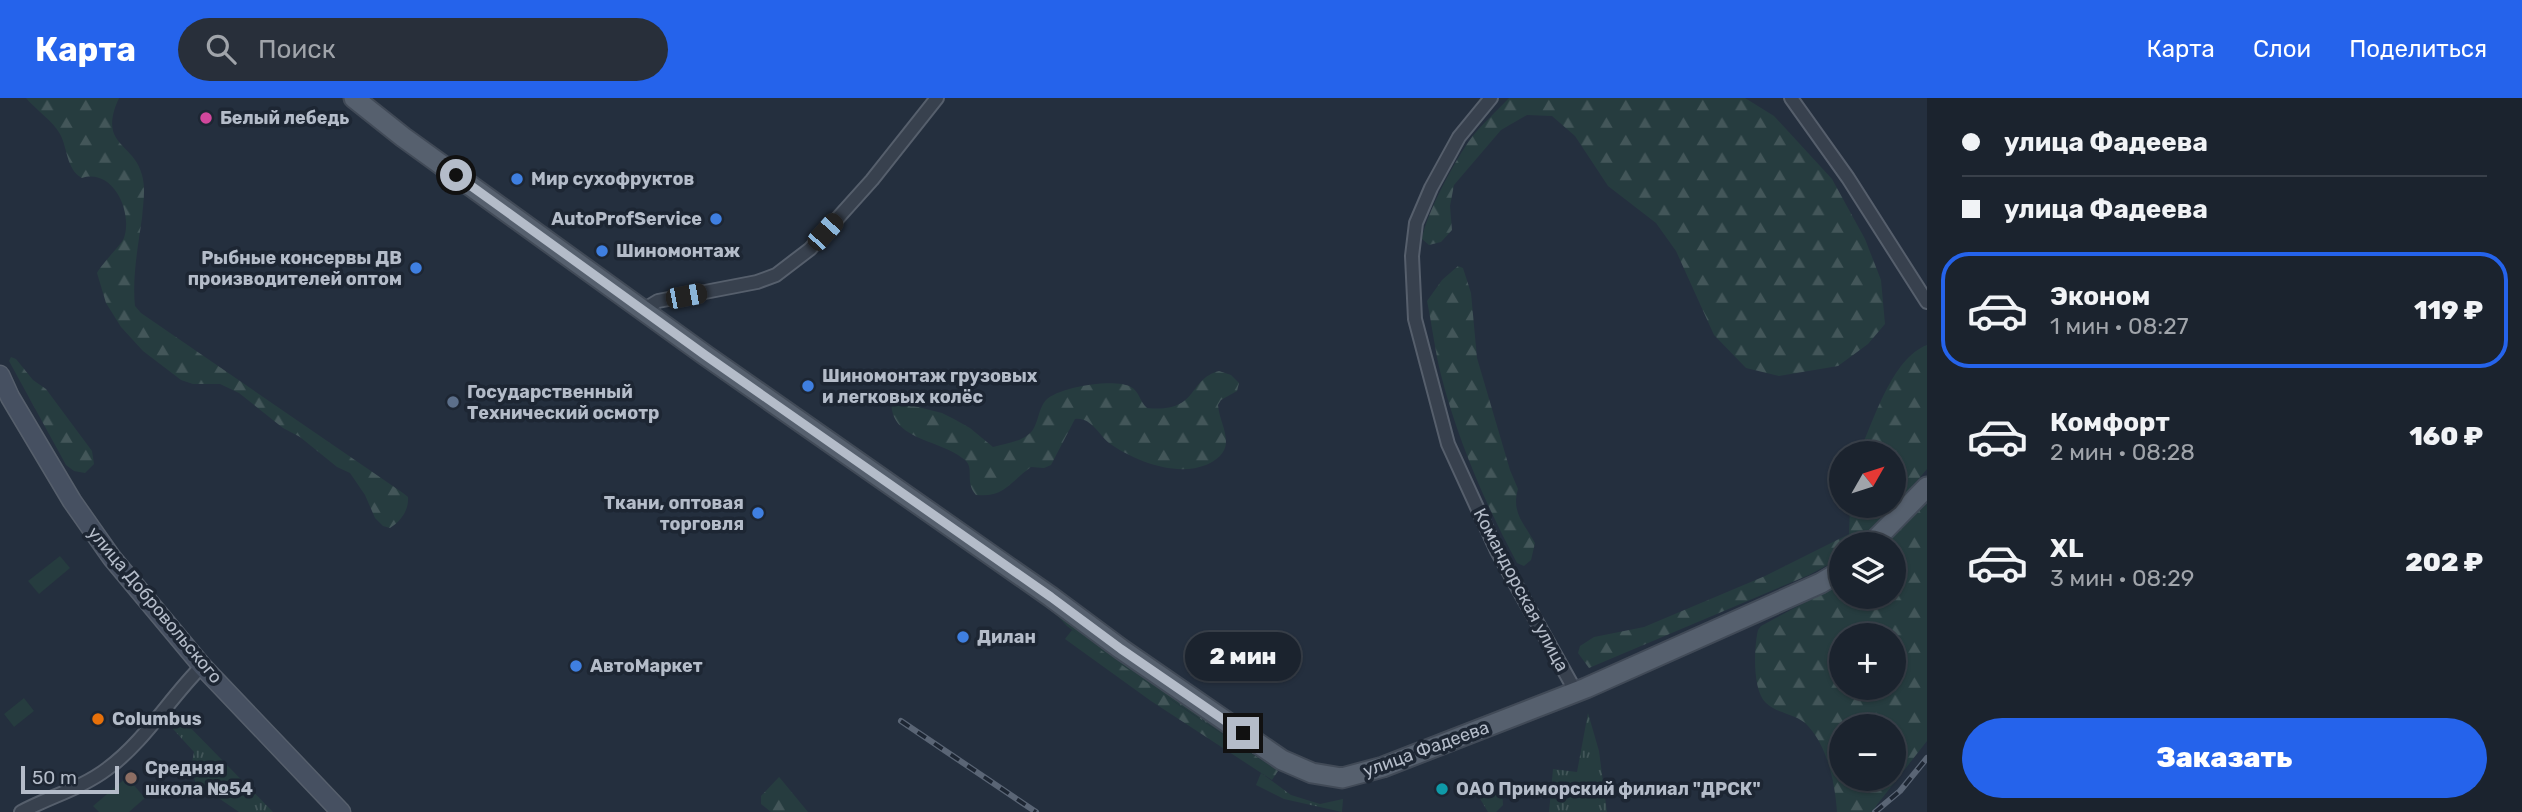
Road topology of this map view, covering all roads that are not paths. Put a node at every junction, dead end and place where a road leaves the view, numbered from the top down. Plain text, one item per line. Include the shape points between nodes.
1 (354, 98) edge
2 (1492, 98) edge
3 (1791, 98) edge
4 (932, 101) edge
5 (1927, 302) edge
6 (643, 310) junction
7 (0, 375) edge
8 (1927, 487) edge
9 (1883, 532) edge
10 (1829, 578) edge
11 (202, 666) junction
12 (1576, 692) junction
13 (21, 812) edge
14 (341, 812) edge

1 - 6 main road, улица Фадеева
2 - 12 street, Командорская улица via 1460,137 1416,223 1412,256 1415,319 1448,444 1497,551
3 - 5 street
4 - 6 street via 872,180 810,249 776,275 658,301
6 - 12 main road, улица Фадеева via 1121,649 1298,767 1334,777 1354,775
7 - 11 main road, улица Добровольского via 89,528
8 - 9 main road
10 - 12 main road, улица Фадеева
11 - 13 street via 141,738 107,769
11 - 14 main road, улица Добровольского

